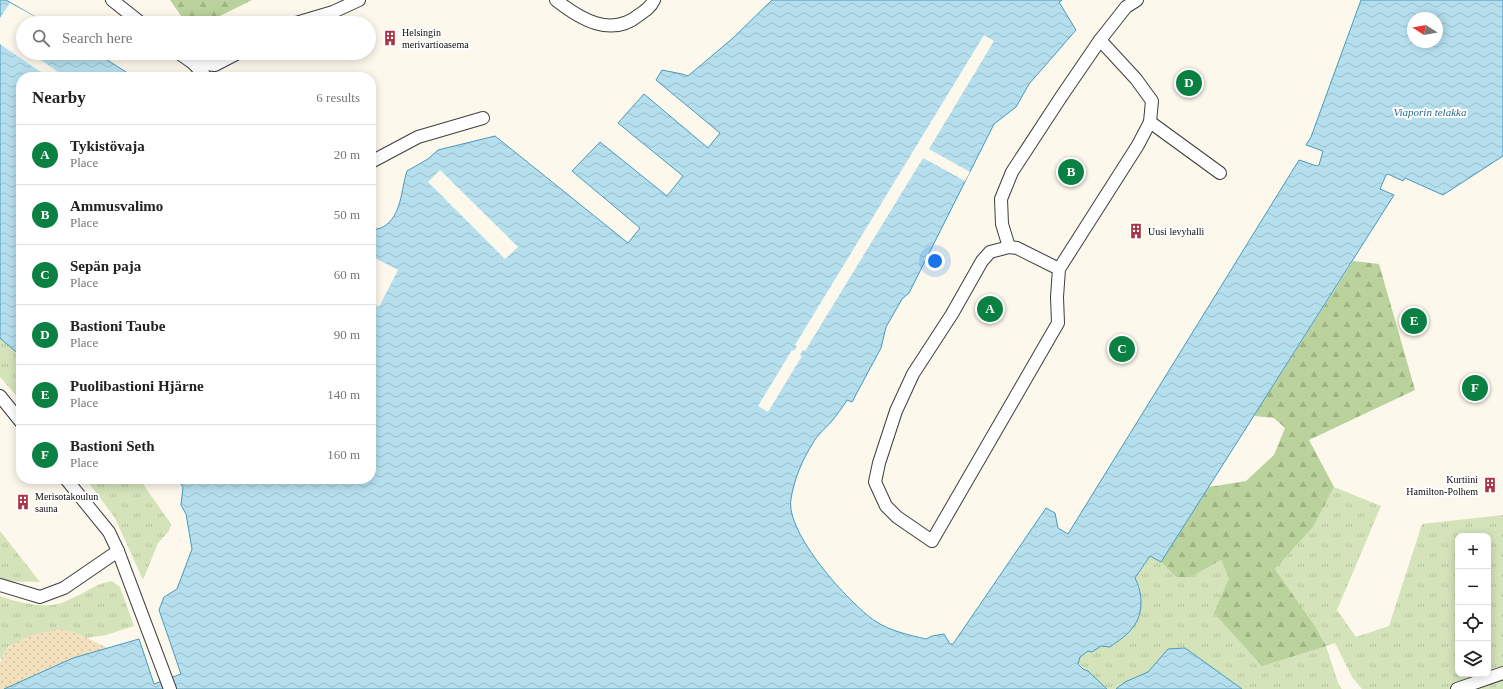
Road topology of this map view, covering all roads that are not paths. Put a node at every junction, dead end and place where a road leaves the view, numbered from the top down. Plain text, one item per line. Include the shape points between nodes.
1 (112, 0) edge
2 (359, 0) edge
3 (556, 0) edge
4 (654, 0) edge
5 (1137, 0) edge
6 (132, 16) edge
7 (319, 16) edge
8 (1100, 40) junction
9 (189, 60) edge
10 (225, 60) edge
11 (193, 63) junction
12 (201, 72) edge
13 (483, 118) dead end
14 (1150, 122) junction
15 (376, 159) edge
16 (1220, 173) dead end
17 (1009, 247) junction
18 (1059, 269) junction
19 (0, 396) edge
20 (16, 416) edge
21 (70, 484) edge
22 (118, 551) junction
23 (0, 585) edge
24 (1503, 673) edge
25 (170, 689) edge
26 (1457, 689) edge

1 - 6 lane
2 - 7 lane
3 - 4 lane via 574,14 599,25 620,25 634,20 652,5
5 - 8 lane via 1126,7
8 - 14 lane via 1152,100
8 - 17 lane via 1060,96 1012,172 1001,199 1002,224
9 - 11 lane
10 - 11 lane via 215,65
11 - 12 lane
13 - 15 lane via 418,137
14 - 16 lane
14 - 18 lane via 1134,152
17 - 18 lane via 1017,248
17 - 18 lane via 990,252 982,261 952,314 913,374 896,411 879,462 875,482 886,506 897,517 932,541 1058,324
19 - 20 lane
21 - 22 lane via 109,532
22 - 23 lane via 64,588 40,597
22 - 25 lane
24 - 26 lane

